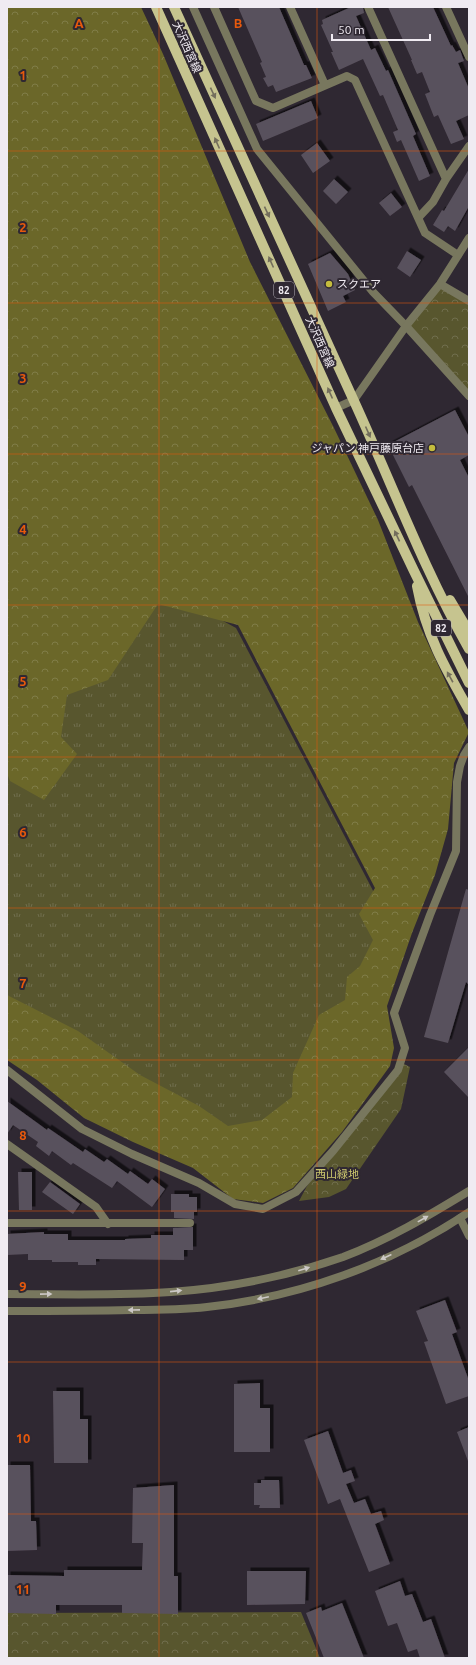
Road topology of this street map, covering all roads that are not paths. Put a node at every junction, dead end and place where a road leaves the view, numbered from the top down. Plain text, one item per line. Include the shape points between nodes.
1 (156, 7) edge
2 (174, 7) edge
3 (193, 7) edge
4 (214, 7) edge
5 (290, 7) edge
6 (368, 7) edge
7 (446, 7) edge
8 (469, 57) edge
9 (325, 85) junction
10 (469, 146) edge
11 (446, 179) junction
12 (419, 217) junction
13 (469, 238) edge
14 (458, 256) junction
15 (440, 284) junction
16 (469, 301) edge
17 (406, 326) junction
18 (469, 396) edge
19 (354, 400) junction
20 (336, 408) junction
21 (424, 559) junction
22 (414, 571) junction
23 (469, 632) edge
24 (469, 649) edge
25 (469, 683) edge
26 (469, 710) edge
27 (469, 747) edge
28 (7, 1070) edge
29 (7, 1144) edge
30 (469, 1191) edge
31 (469, 1212) edge
32 (460, 1218) junction
33 (7, 1223) edge
34 (190, 1223) dead end
35 (108, 1224) junction
36 (469, 1236) edge
37 (7, 1294) edge
38 (7, 1311) edge

20 -> 1 main road, 大沢西宮線 / 82
2 -> 19 main road, 大沢西宮線 / 82
3 - 17 street via 257,149 373,292
4 - 9 street via 256,101 273,108
5 - 9 street
6 - 11 street
7 - 8 street
9 - 12 street via 347,76 356,80
10 - 11 street
11 - 12 street via 433,202
12 - 14 street via 425,233
13 - 14 street
14 - 15 street
15 - 16 street
15 - 17 street
17 - 18 street
17 - 19 street
19 - 20 street
19 -> 21 main road, 大沢西宮線 / 82
22 -> 20 main road, 大沢西宮線 / 82
21 - 23 main road
21 - 24 main road, 大沢西宮線 / 82
22 - 25 main road, 大沢西宮線 / 82
26 -> 22 main road via 447,672 430,634 422,612
27 - 28 street via 460,766 457,782 456,851 394,1013 405,1048 398,1070 333,1151 296,1192 263,1208 235,1204 199,1183 82,1129
29 - 35 street via 96,1208
37 -> 30 street via 171,1292 232,1285 293,1272 343,1257 389,1237
31 - 32 street
32 - 36 street
32 -> 38 street via 402,1250 344,1275 294,1291 257,1299 170,1310
33 - 35 street
34 - 35 street

